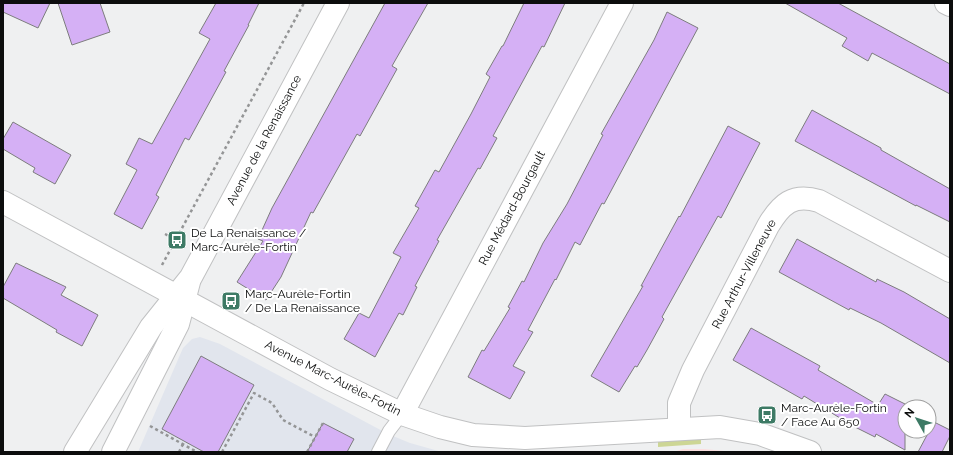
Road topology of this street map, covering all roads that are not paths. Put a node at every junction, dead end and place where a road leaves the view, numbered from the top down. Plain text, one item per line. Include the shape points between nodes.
1 (338, 3) edge
2 (622, 3) edge
3 (946, 3) edge
4 (950, 5) edge
5 (3, 202) edge
6 (950, 271) edge
7 (180, 297) junction
8 (402, 414) junction
9 (679, 428) junction
10 (115, 451) edge
11 (75, 452) edge
12 (378, 452) edge
13 (808, 452) edge

1 - 7 street, Avenue de la Renaissance
2 - 8 street, Rue Médard-Bourgault
3 - 4 street
5 - 7 street, Avenue Marc-Aurèle-Fortin
6 - 9 street, Rue Arthur-Villeneuve via 819,201 802,198 787,203 777,211 768,226 693,370 680,403
7 - 8 street, Avenue Marc-Aurèle-Fortin via 330,379
7 - 10 street, Avenue de la Renaissance via 176,329
7 - 11 street, Avenue de la Renaissance via 160,314 141,341
8 - 9 street, Avenue Marc-Aurèle-Fortin via 458,432 498,438 546,438
8 - 12 lane
9 - 13 street, Avenue Marc-Aurèle-Fortin via 720,427 745,430 779,439

